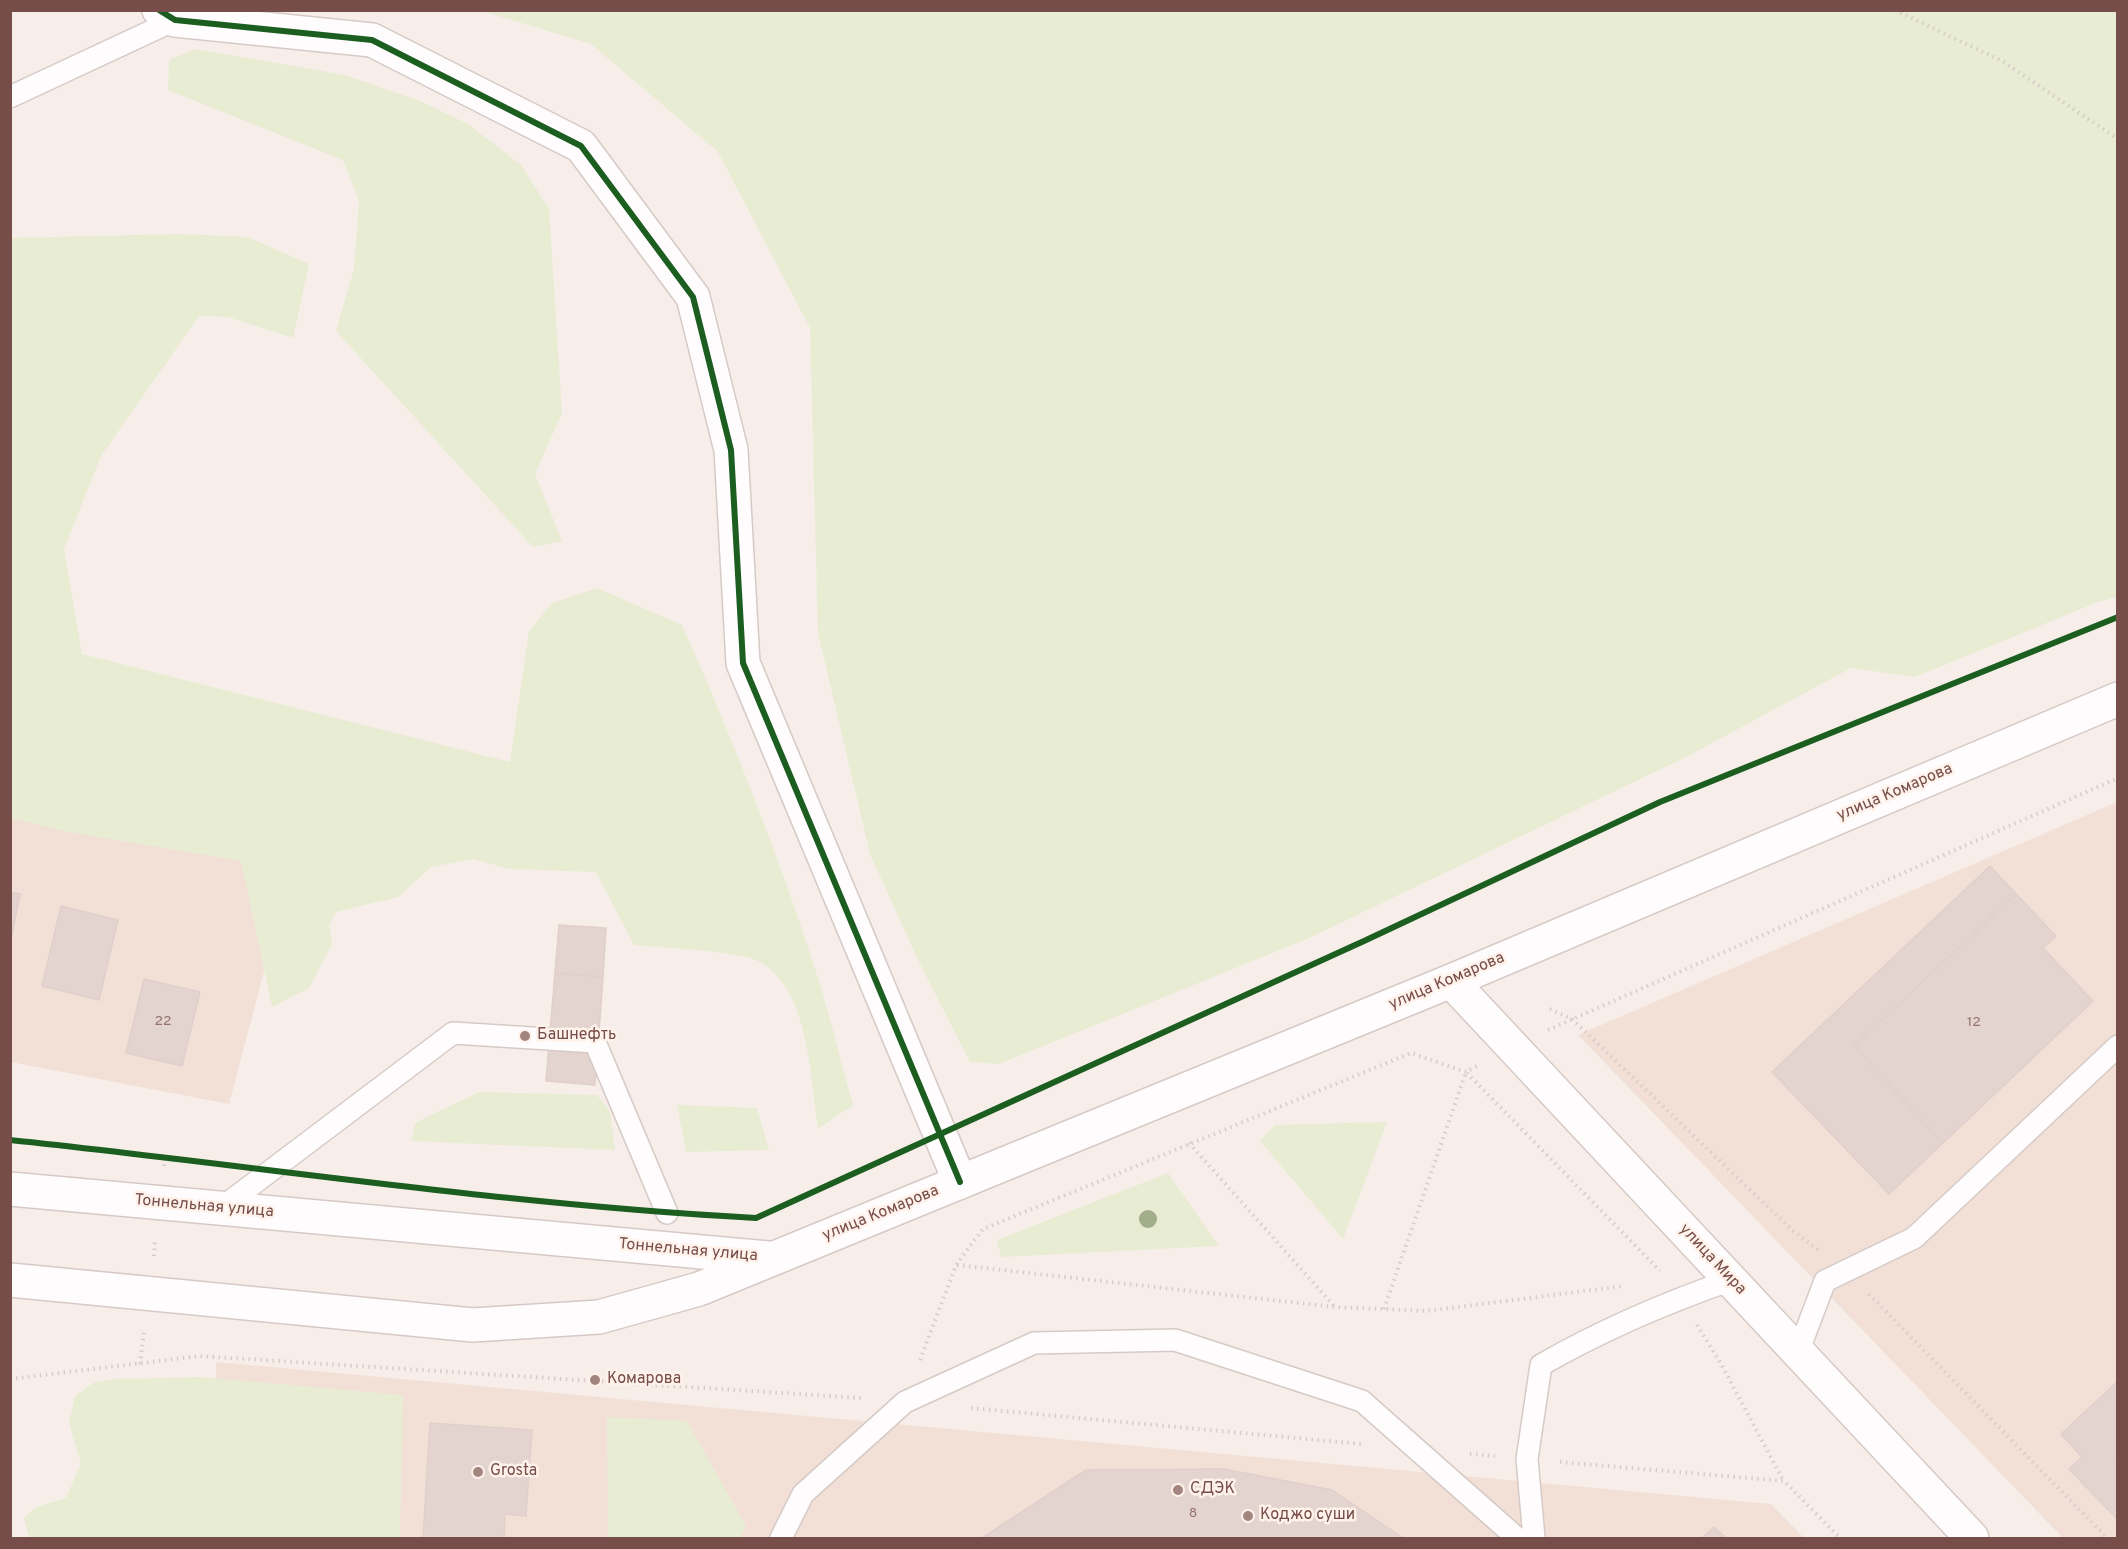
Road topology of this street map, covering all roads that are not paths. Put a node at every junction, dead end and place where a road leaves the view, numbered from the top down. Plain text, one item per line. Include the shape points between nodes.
1 (167, 15) edge
2 (10, 97) edge
3 (2118, 699) edge
4 (1451, 981) junction
5 (2118, 1046) edge
6 (960, 1182) junction
7 (10, 1190) edge
8 (220, 1209) junction
9 (667, 1213) dead end
10 (773, 1258) junction
11 (10, 1280) edge
12 (1731, 1280) junction
13 (1798, 1352) junction
14 (781, 1539) edge
15 (1517, 1539) edge
16 (1534, 1539) edge
17 (1972, 1539) edge

1 - 2 lane
1 - 6 main road via 372,40 581,146 693,297 731,450 743,663
3 - 4 main road, улица Комарова
4 - 6 main road, улица Комарова
4 - 12 main road, улица Мира
5 - 13 lane via 1914,1238 1825,1281
6 - 10 main road, улица Комарова
7 - 8 main road, Тоннельная улица
8 - 9 lane via 453,1033 595,1042
8 - 10 main road, Тоннельная улица
10 - 11 main road, Тоннельная улица via 699,1289 599,1317 473,1325
12 - 13 main road, улица Мира
12 - 16 lane via 1600,1332 1541,1365 1527,1459
13 - 17 main road, улица Мира
14 - 15 lane via 803,1494 905,1402 1034,1343 1174,1340 1362,1401

